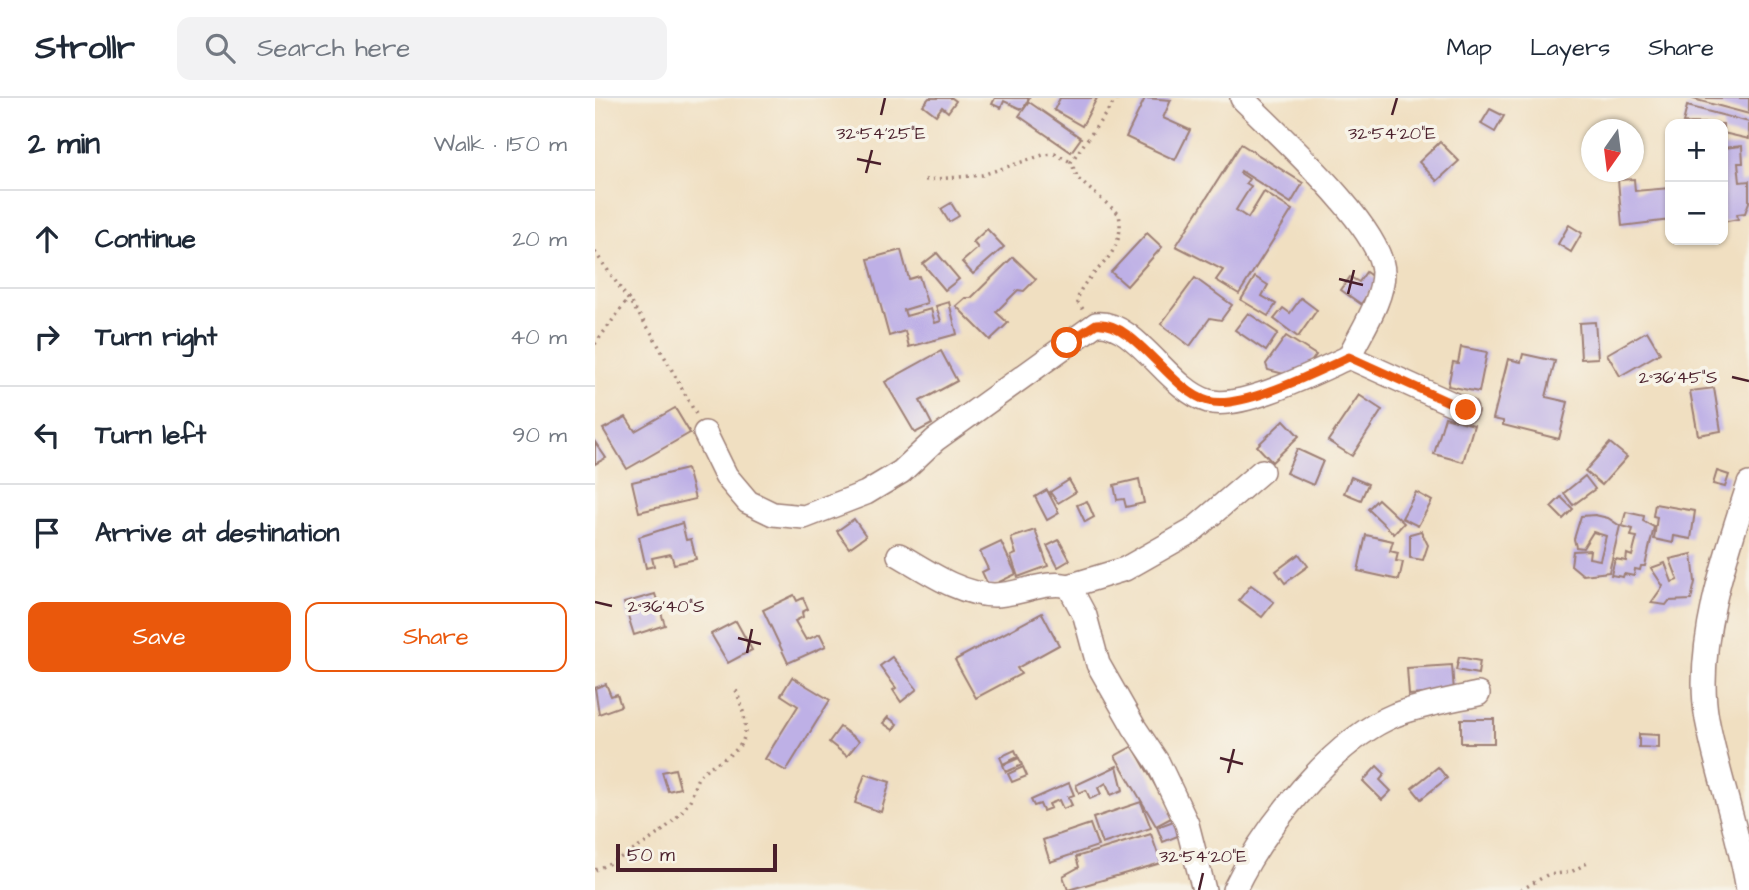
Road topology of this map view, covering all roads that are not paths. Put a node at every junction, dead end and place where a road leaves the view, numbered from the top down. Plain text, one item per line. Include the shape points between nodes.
1 (1242, 98) edge
2 (1349, 357) junction
3 (1466, 410) dead end
4 (705, 433) road end
5 (1262, 471) dead end
6 (1749, 484) edge
7 (1740, 540) edge
8 (899, 555) dead end
9 (1069, 586) junction
10 (1478, 694) dead end
11 (1204, 890) edge
12 (1234, 890) edge
13 (1748, 890) edge

1 - 2 street via 1328,184 1380,252 1383,273 1379,293
2 - 3 street
2 - 4 street via 1235,401 1209,402 1190,393 1117,327 1096,324 935,440 901,472 866,493 804,517 773,514 748,502 726,476
5 - 9 street via 1192,531 1125,569
6 - 7 street
7 - 13 street via 1703,657 1703,680 1707,718
8 - 9 street via 951,584 992,595 1058,583
9 - 11 street via 1084,616 1098,664 1159,763 1187,824
10 - 12 street via 1397,714 1372,726 1321,769 1275,821

